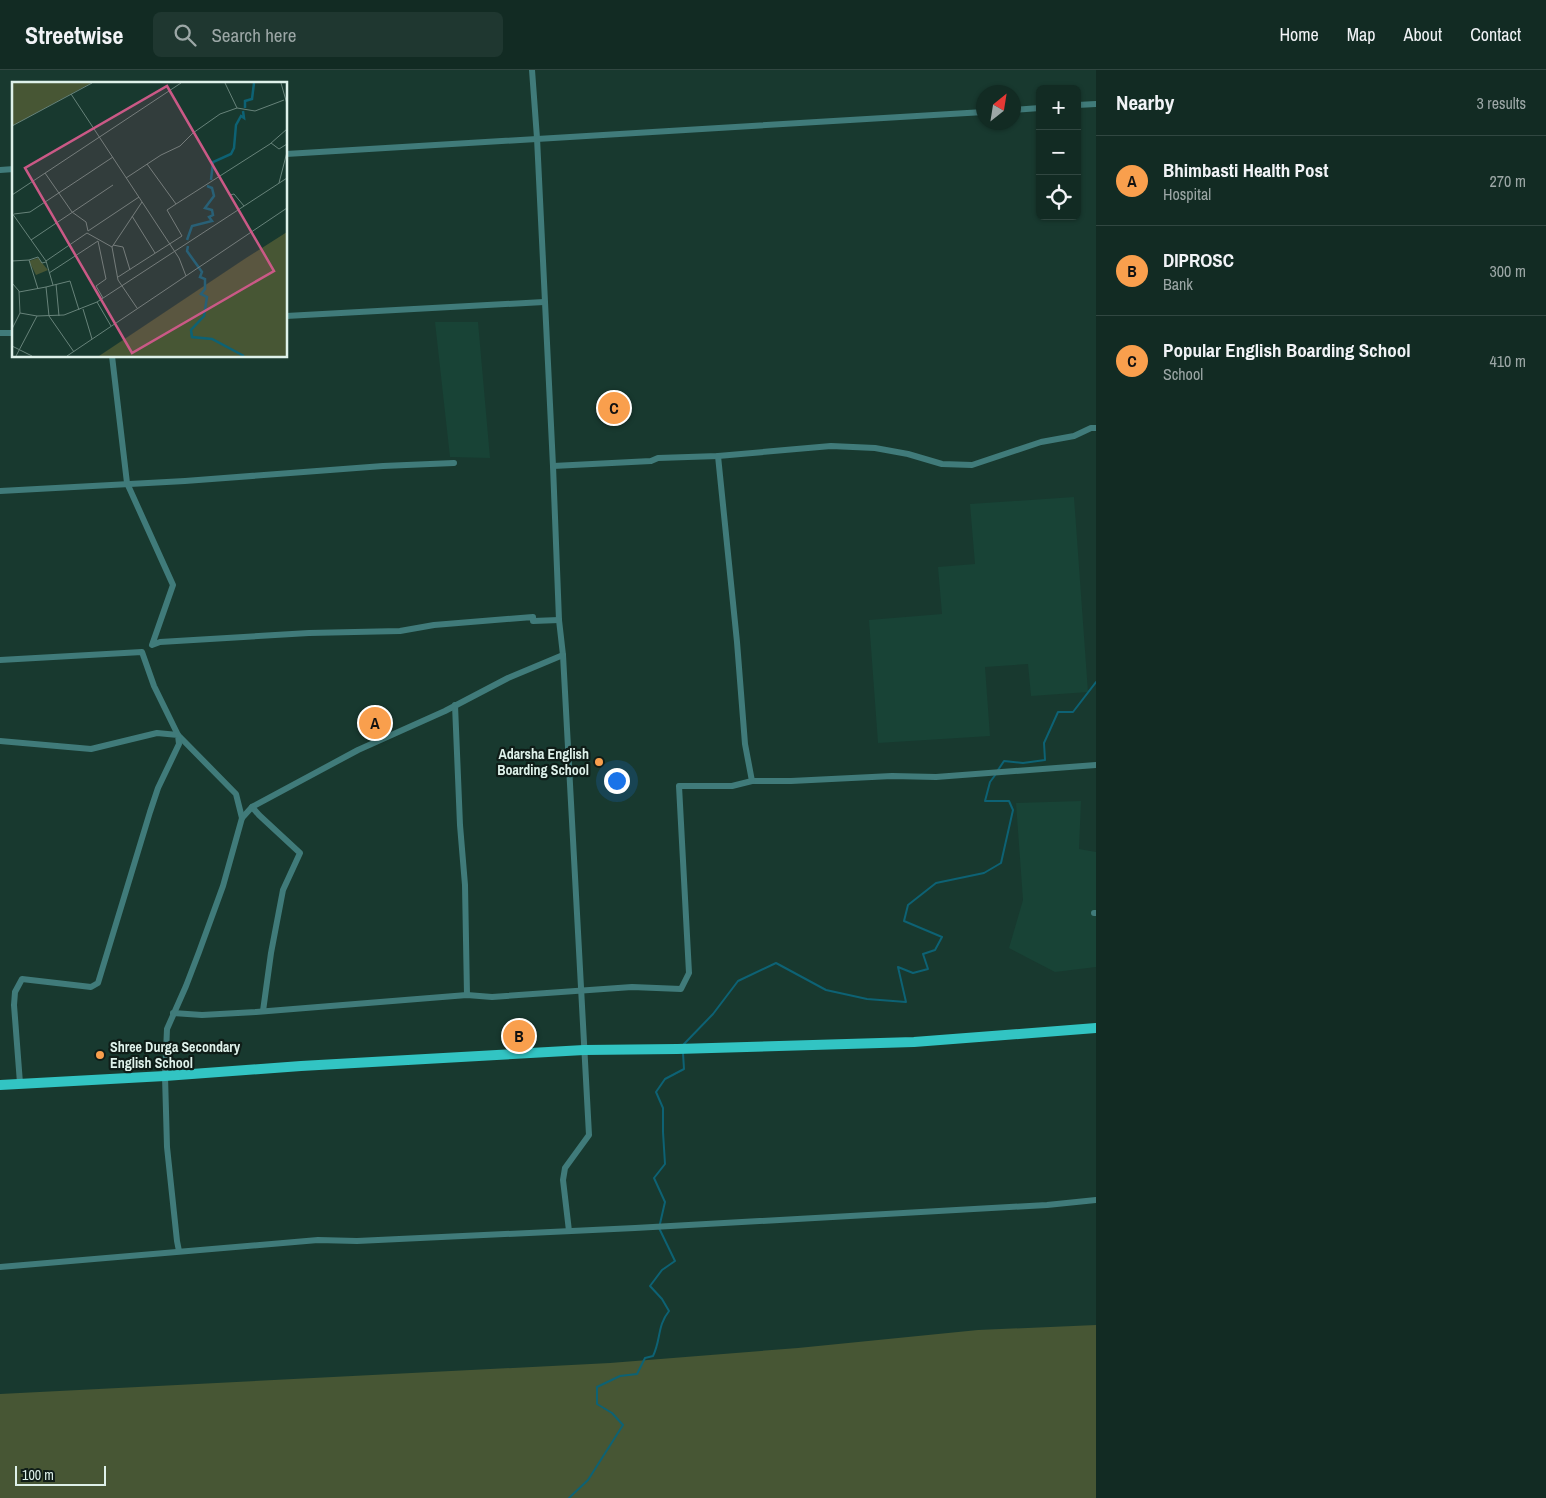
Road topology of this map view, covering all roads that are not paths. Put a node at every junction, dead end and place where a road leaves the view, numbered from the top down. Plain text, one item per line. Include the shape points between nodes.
1 (532, 70) edge
2 (1096, 104) edge
3 (1081, 105) edge
4 (1036, 108) edge
5 (1021, 109) edge
6 (976, 112) edge
7 (537, 138) junction
8 (288, 154) edge
9 (544, 302) junction
10 (288, 316) edge
11 (112, 358) edge
12 (1096, 428) edge
13 (718, 456) junction
14 (454, 463) dead end
15 (553, 466) junction
16 (127, 483) junction
17 (0, 490) edge
18 (559, 620) junction
19 (563, 655) junction
20 (0, 660) edge
21 (455, 705) junction
22 (178, 735) junction
23 (0, 741) edge
24 (1096, 765) edge
25 (752, 781) junction
26 (252, 807) junction
27 (242, 818) junction
28 (582, 990) junction
29 (467, 995) junction
30 (263, 1011) junction
31 (173, 1013) junction
32 (1096, 1028) edge
33 (584, 1050) junction
34 (165, 1076) junction
35 (20, 1083) junction
36 (0, 1085) edge
37 (1096, 1200) edge
38 (569, 1231) junction
39 (179, 1251) junction
40 (0, 1267) edge

1 - 7 street
2 - 3 street
4 - 5 street
6 - 7 street
7 - 8 street
7 - 9 street
9 - 10 street
9 - 15 street
11 - 16 street
12 - 13 street via 972,464 942,464 875,448 831,446
13 - 15 street
13 - 25 street via 745,744
14 - 16 street
15 - 18 street
16 - 17 street
16 - 18 street via 173,585 152,645 309,633 400,631 533,617 533,621
18 - 19 street
19 - 21 street
19 - 28 street
20 - 22 street via 142,652 154,686
21 - 26 street via 358,750
21 - 29 street via 465,885
22 - 23 street via 157,732 91,749
22 - 27 street via 236,794
22 - 35 street via 179,744 158,788 98,983 91,987 22,979 15,992
24 - 25 street via 936,777
25 - 28 street via 732,786 679,786 689,973 681,989
26 - 27 street
26 - 30 street via 300,853 283,890
27 - 31 street via 223,886
28 - 29 street via 492,997
28 - 33 street
29 - 30 street
30 - 31 street via 202,1015
31 - 34 street via 167,1029
32 - 33 main road via 914,1042
33 - 34 main road
33 - 38 street via 589,1135 565,1168 563,1180
34 - 35 main road
34 - 39 street via 168,1147
35 - 36 main road
37 - 38 street
38 - 39 street via 318,1240
39 - 40 street

